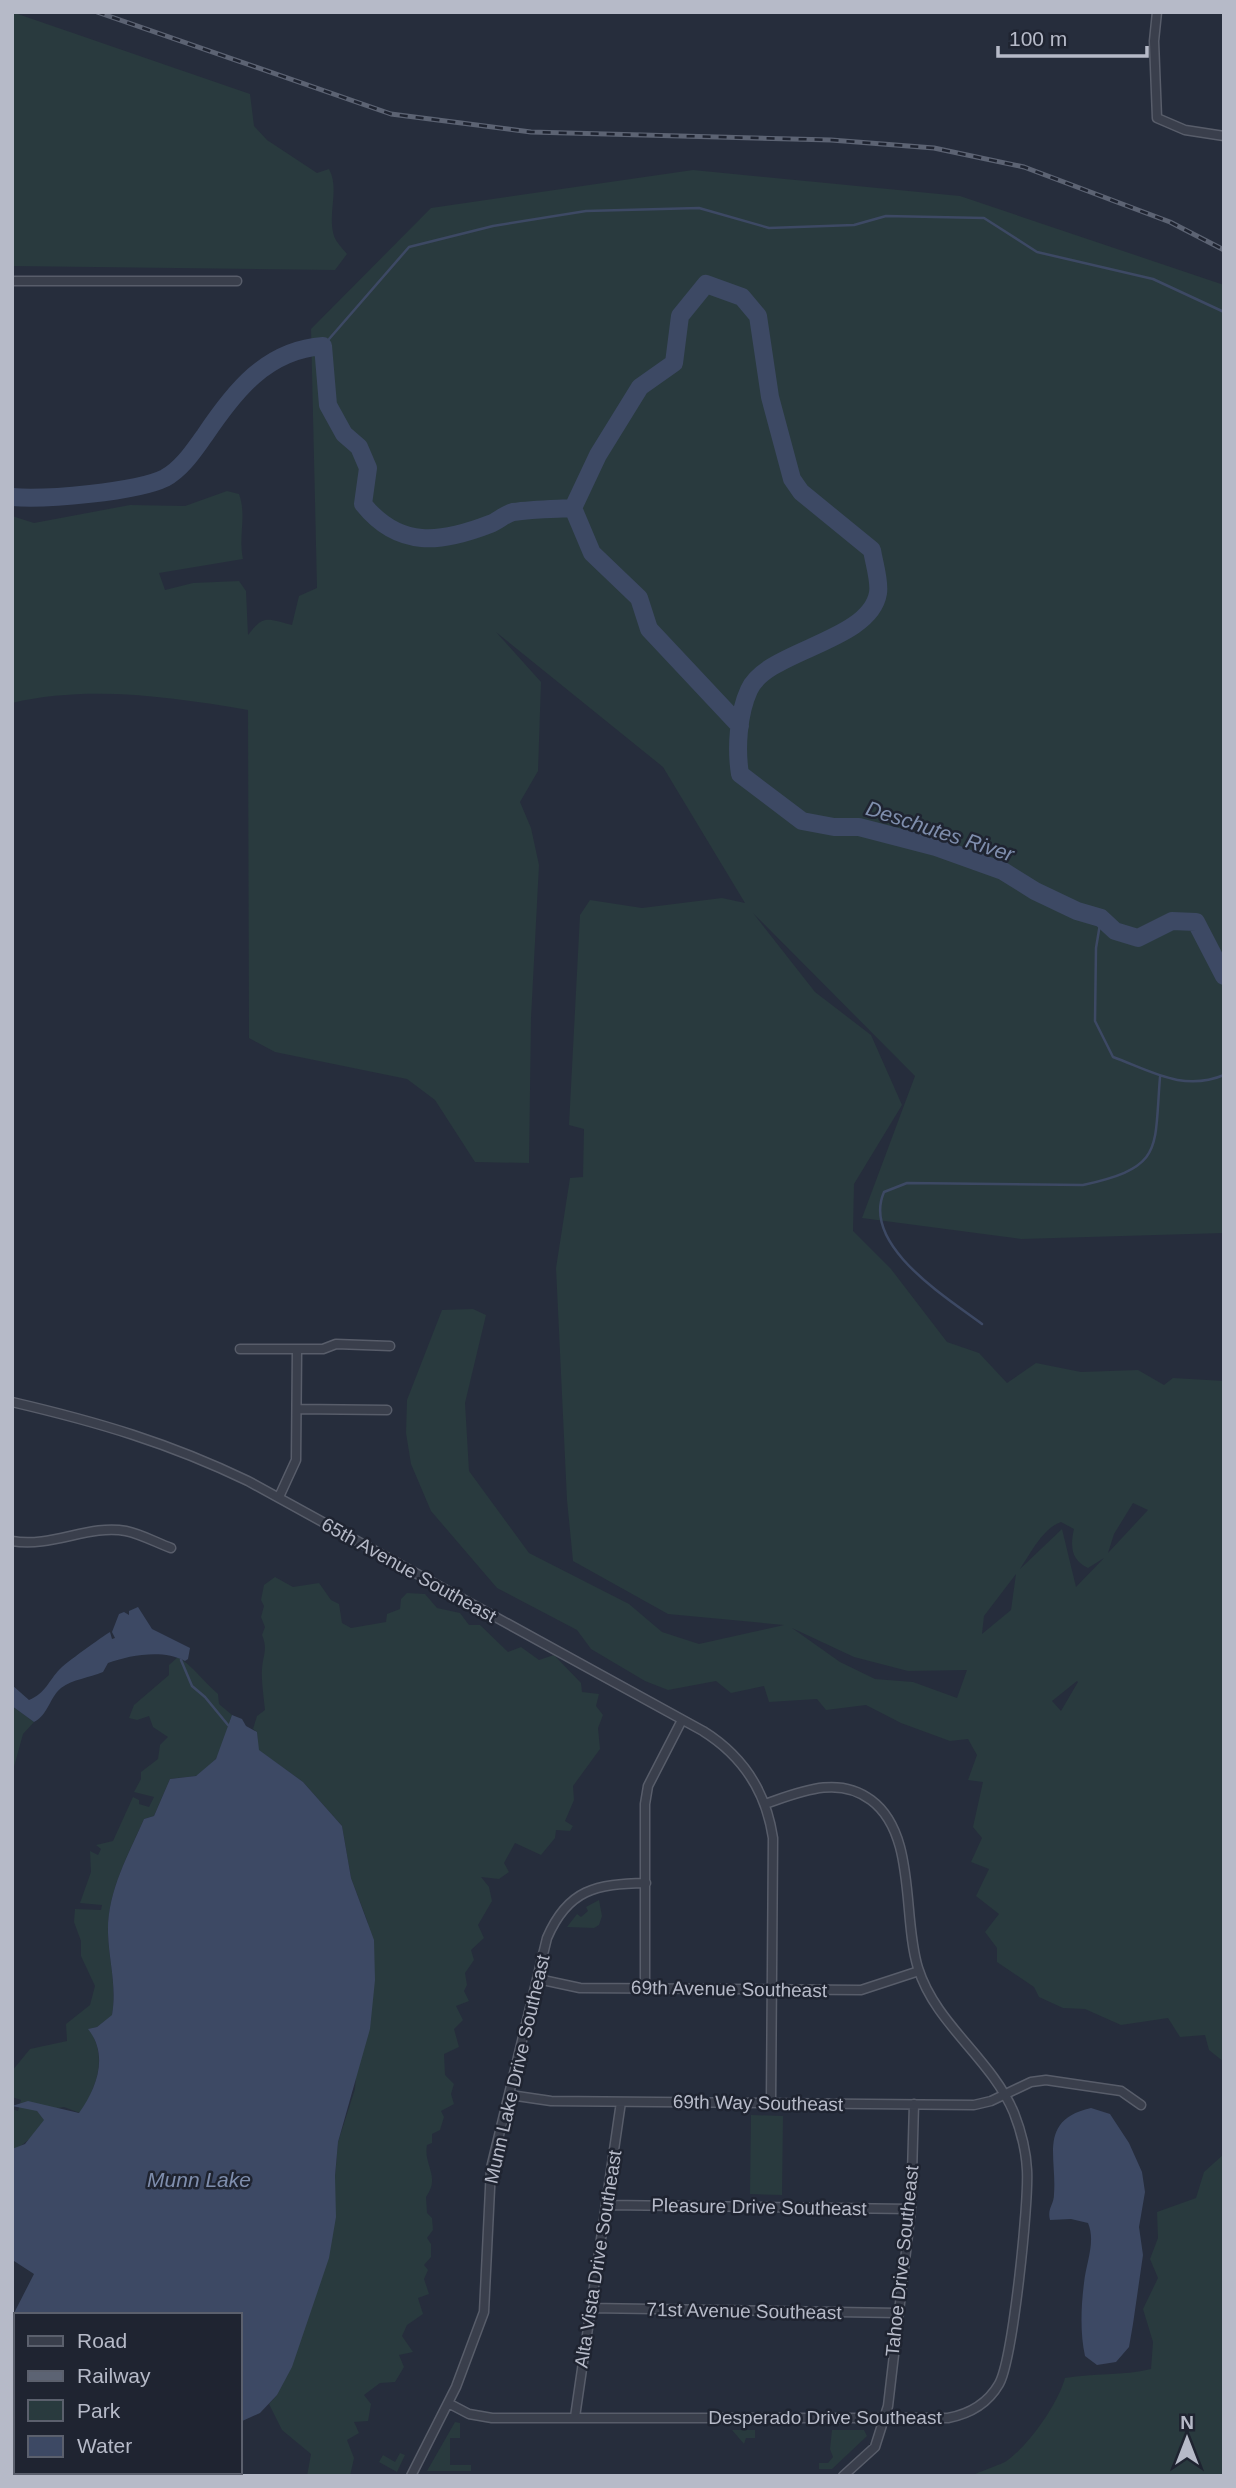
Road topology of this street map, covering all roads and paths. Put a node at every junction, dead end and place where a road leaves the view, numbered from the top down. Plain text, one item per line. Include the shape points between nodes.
1 (1157, 12) edge
2 (1224, 136) edge
3 (12, 281) edge
4 (237, 281) dead end
5 (390, 1346) dead end
6 (240, 1349) dead end
7 (297, 1350) junction
8 (12, 1402) edge
9 (297, 1409) junction
10 (387, 1410) dead end
11 (279, 1497) junction
12 (12, 1541) edge
13 (171, 1549) dead end
14 (682, 1720) junction
15 (765, 1804) junction
16 (646, 1883) junction
17 (919, 1970) junction
18 (538, 1979) junction
19 (645, 1987) junction
20 (773, 1989) junction
21 (1004, 2094) junction
22 (510, 2095) junction
23 (621, 2102) junction
24 (771, 2102) junction
25 (914, 2104) junction
26 (1141, 2105) dead end
27 (607, 2205) junction
28 (911, 2209) junction
29 (590, 2308) junction
30 (898, 2313) junction
31 (448, 2403) junction
32 (575, 2417) junction
33 (886, 2418) junction
34 (411, 2476) edge
35 (843, 2476) edge

1 - 2 street via 1157,118 1185,130
3 - 4 street
5 - 7 street via 336,1344
6 - 7 street
7 - 9 street
8 - 11 street, 65th Avenue Southeast via 164,1443
9 - 10 street
9 - 11 street via 296,1460
11 - 14 street, 65th Avenue Southeast
12 - 13 street via 52,1542 126,1531
14 - 15 street, 65th Avenue Southeast via 728,1748
14 - 16 street via 648,1786
15 - 17 street, Desperado Drive Southeast via 827,1786 858,1793 878,1805 901,1846 908,1925
15 - 20 street, 65th Avenue Southeast via 774,1856
16 - 18 street, Munn Lake Drive Southeast via 604,1885 575,1899 554,1922
16 - 19 street
17 - 20 street, 69th Avenue Southeast via 861,1990
17 - 21 street, Desperado Drive Southeast via 942,2014
18 - 19 street, 69th Avenue Southeast via 580,1988
18 - 22 street, Munn Lake Drive Southeast
19 - 20 street, 69th Avenue Southeast
20 - 24 street, 65th Avenue Southeast
21 - 25 street, 69th Way Southeast via 974,2105
21 - 26 street, 69th Way Southeast via 1046,2080 1121,2091
21 - 33 street, Desperado Drive Southeast via 1022,2139 1027,2183 1003,2374 984,2402 958,2416
22 - 23 street, 69th Way Southeast
22 - 31 street, Munn Lake Drive Southeast via 491,2168 484,2312
23 - 24 street, 69th Way Southeast
23 - 27 street, Alta Vista Drive Southeast
24 - 25 street, 69th Way Southeast
25 - 28 street, Tahoe Drive Southeast
27 - 28 street, Pleasure Drive Southeast
27 - 29 street, Alta Vista Drive Southeast
28 - 30 street, Tahoe Drive Southeast
29 - 30 street, 71st Avenue Southeast
29 - 32 street, Alta Vista Drive Southeast
30 - 33 street, Tahoe Drive Southeast
31 - 32 street, Desperado Drive Southeast via 480,2417
31 - 34 street, Munn Lake Drive Southeast
32 - 33 street, Desperado Drive Southeast
33 - 35 street via 875,2446

